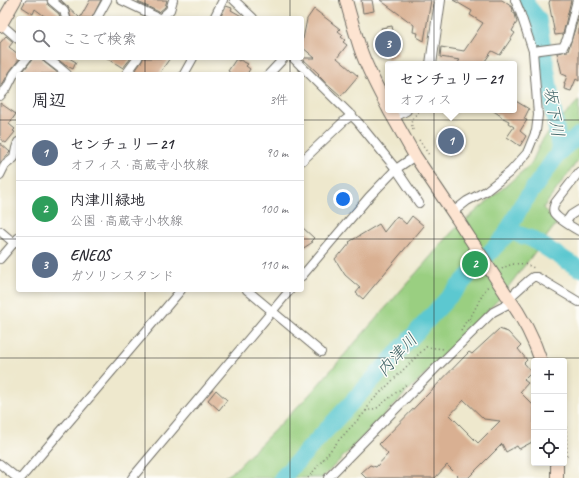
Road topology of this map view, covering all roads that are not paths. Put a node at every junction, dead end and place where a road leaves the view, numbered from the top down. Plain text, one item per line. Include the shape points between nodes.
1 (15, 0) edge
2 (53, 0) edge
3 (107, 0) edge
4 (121, 0) edge
5 (173, 0) edge
6 (223, 0) edge
7 (234, 0) edge
8 (346, 0) edge
9 (440, 0) edge
10 (515, 0) edge
11 (577, 0) edge
12 (65, 16) edge
13 (98, 16) edge
14 (156, 16) edge
15 (162, 16) edge
16 (215, 16) edge
17 (251, 16) edge
18 (1, 25) edge
19 (16, 37) edge
20 (535, 51) junction
21 (25, 60) edge
22 (50, 60) edge
23 (136, 60) edge
24 (192, 60) edge
25 (282, 60) edge
26 (295, 60) edge
27 (431, 61) edge
28 (64, 72) edge
29 (128, 72) edge
30 (185, 72) edge
31 (271, 72) edge
32 (0, 96) edge
33 (385, 102) edge
34 (391, 113) edge
35 (352, 115) junction
36 (16, 148) edge
37 (415, 156) junction
38 (16, 159) edge
39 (304, 159) edge
40 (3, 164) edge
41 (396, 169) junction
42 (579, 172) edge
43 (0, 176) edge
44 (419, 203) dead end
45 (579, 210) edge
46 (455, 214) junction
47 (566, 222) junction
48 (579, 230) edge
49 (0, 231) edge
50 (16, 240) edge
51 (0, 259) edge
52 (304, 274) edge
53 (179, 292) edge
54 (249, 292) edge
55 (288, 292) edge
56 (509, 298) junction
57 (579, 302) edge
58 (272, 312) junction
59 (321, 352) dead end
60 (540, 358) edge
61 (0, 464) edge
62 (561, 466) edge
63 (17, 478) edge
64 (21, 478) edge
65 (132, 478) edge
66 (328, 478) edge
67 (557, 478) edge

1 - 18 main road
2 - 12 street
3 - 13 street
4 - 14 street
5 - 15 street via 170,10
6 - 16 street
7 - 17 street
8 - 33 main road via 360,50
9 - 27 street
10 - 20 street
11 - 20 street via 563,47
18 - 19 street
20 - 46 street via 538,115 536,131 527,153 510,172 468,201
21 - 32 street
22 - 28 street
23 - 29 street
24 - 30 street
25 - 31 street
26 - 35 street
34 - 37 main road
35 - 39 street
35 - 41 street
36 - 38 street
37 - 41 street
37 - 46 main road
38 - 40 street
40 - 43 street
41 - 44 street
41 - 52 street
42 - 47 street via 554,203 554,213
45 - 47 street
46 - 56 main road, bridge
47 - 48 street
49 - 50 street
50 - 51 street
53 - 64 street
54 - 58 street
55 - 58 street
56 - 57 street via 533,277
56 - 60 main road via 528,328
56 - 66 street
58 - 59 street
58 - 65 street
61 - 63 street
62 - 67 main road

